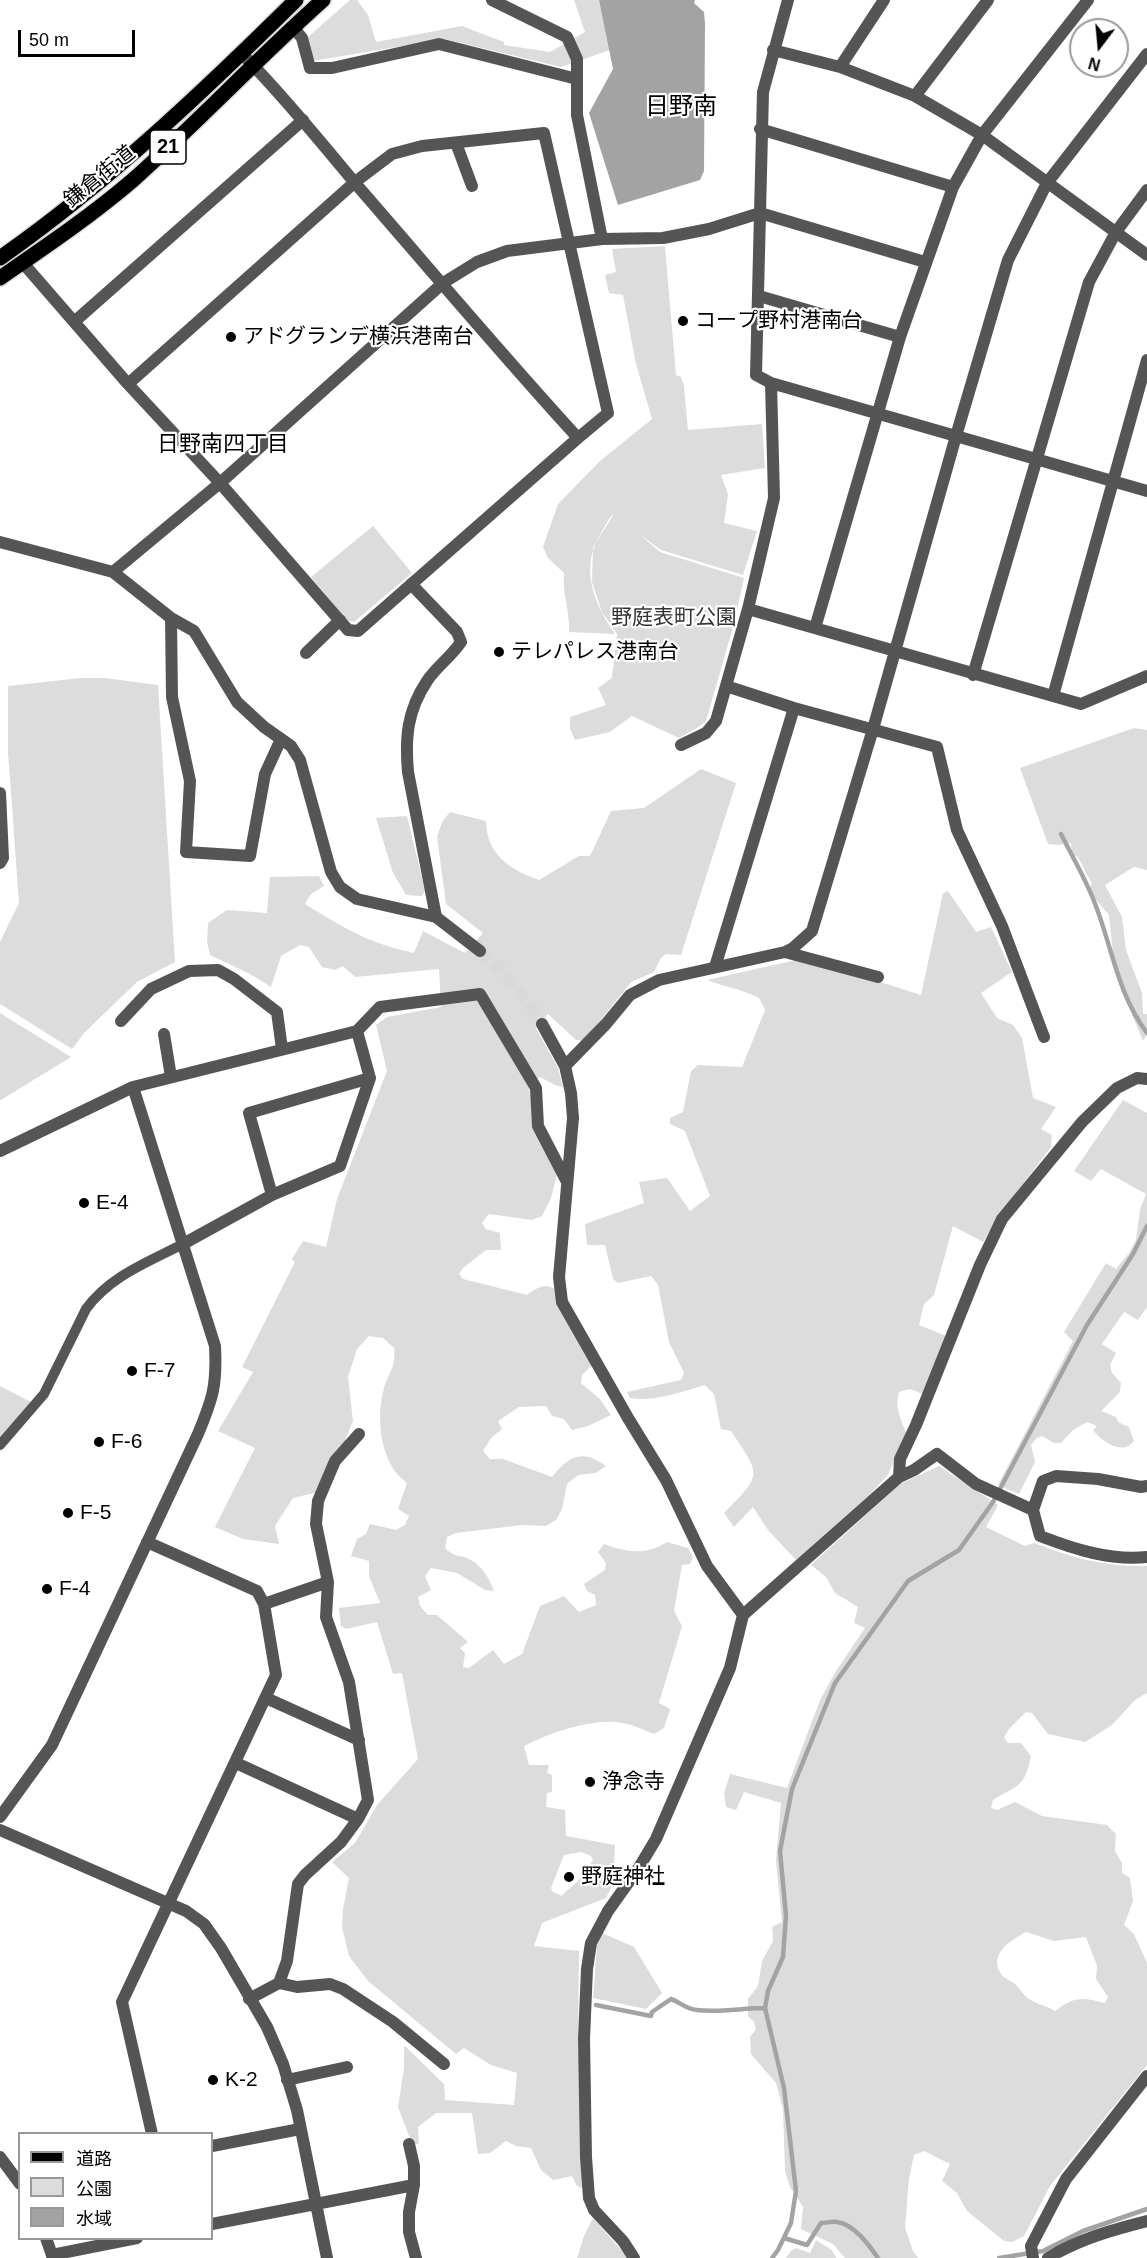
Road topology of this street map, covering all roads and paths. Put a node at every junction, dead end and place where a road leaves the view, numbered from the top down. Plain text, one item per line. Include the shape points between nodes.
1 (296, 0) edge
2 (323, 0) edge
3 (492, 0) edge
4 (788, 0) edge
5 (884, 0) edge
6 (988, 0) edge
7 (1088, 0) edge
8 (293, 27) junction
9 (773, 50) junction
10 (242, 54) junction
11 (1147, 54) edge
12 (254, 66) junction
13 (840, 67) junction
14 (577, 78) junction
15 (915, 96) junction
16 (303, 120) junction
17 (760, 129) junction
18 (982, 135) junction
19 (456, 143) junction
20 (355, 182) junction
21 (1047, 183) junction
22 (472, 186) dead end
23 (953, 187) junction
24 (1147, 190) edge
25 (760, 213) junction
26 (1116, 232) junction
27 (602, 239) junction
28 (568, 243) junction
29 (1147, 255) edge
30 (0, 258) edge
31 (23, 262) junction
32 (925, 262) junction
33 (0, 278) edge
34 (443, 283) junction
35 (759, 296) junction
36 (74, 322) junction
37 (900, 336) junction
38 (1147, 360) edge
39 (128, 384) junction
40 (771, 384) junction
41 (879, 414) junction
42 (956, 436) junction
43 (578, 438) junction
44 (1036, 459) junction
45 (1113, 481) junction
46 (220, 483) junction
47 (1147, 491) edge
48 (0, 542) edge
49 (113, 572) junction
50 (411, 584) junction
51 (748, 609) junction
52 (171, 618) junction
53 (340, 620) junction
54 (815, 627) junction
55 (895, 652) junction
56 (306, 653) dead end
57 (973, 675) junction
58 (1147, 676) edge
59 (726, 687) junction
60 (1053, 696) junction
61 (794, 708) junction
62 (873, 729) junction
63 (281, 739) junction
64 (681, 745) dead end
65 (0, 794) edge
66 (0, 863) edge
67 (436, 917) junction
68 (480, 951) tunnel mouth
69 (785, 952) junction
70 (715, 967) junction
71 (878, 977) dead end
72 (121, 1021) dead end
73 (542, 1024) tunnel mouth
74 (357, 1031) junction
75 (164, 1034) dead end
76 (1044, 1037) dead end
77 (282, 1049) junction
78 (565, 1066) junction
79 (171, 1077) junction
80 (370, 1078) junction
81 (1147, 1079) edge
82 (133, 1086) junction
83 (0, 1151) edge
84 (566, 1180) junction
85 (272, 1195) junction
86 (183, 1244) junction
87 (359, 1434) dead end
88 (0, 1445) edge
89 (899, 1476) junction
90 (1147, 1486) edge
91 (1033, 1510) junction
92 (147, 1542) junction
93 (1147, 1557) edge
94 (328, 1582) junction
95 (264, 1604) junction
96 (743, 1615) junction
97 (266, 1698) junction
98 (359, 1740) junction
99 (236, 1762) junction
100 (0, 1817) edge
101 (358, 1819) junction
102 (0, 1830) edge
103 (170, 1904) junction
104 (279, 1983) junction
105 (249, 1999) junction
106 (444, 2064) dead end
107 (348, 2067) dead end
108 (1147, 2076) edge
109 (287, 2080) junction
110 (300, 2129) junction
111 (152, 2132) edge
112 (409, 2144) dead end
113 (213, 2146) edge
114 (0, 2157) edge
115 (18, 2181) edge
116 (414, 2185) junction
117 (315, 2204) junction
118 (1147, 2221) edge
119 (213, 2224) edge
120 (47, 2240) edge
121 (128, 2240) edge
122 (1032, 2252) edge
123 (53, 2256) edge
124 (327, 2258) edge
125 (416, 2258) edge
126 (634, 2258) edge
127 (1048, 2258) edge

1 - 10 main road, 鎌倉街道 / 21
2 - 8 main road, 鎌倉街道 / 21
3 - 14 street via 567,37 578,59
4 - 9 street
5 - 13 street
6 - 15 street
7 - 18 street
8 - 12 main road, 鎌倉街道 / 21
8 - 14 street via 302,38 310,68 332,68 439,44
9 - 13 street
9 - 17 street via 763,92
10 - 12 street
10 - 30 main road, 鎌倉街道 / 21 via 118,166
11 - 21 street
12 - 16 street
12 - 31 main road, 鎌倉街道 / 21 via 131,181
13 - 15 street
14 - 27 street via 577,115
15 - 18 street
16 - 20 street
16 - 36 street
17 - 23 street
17 - 25 street
18 - 21 street
18 - 23 street
19 - 20 street via 392,154
19 - 22 street
19 - 28 street via 544,133
20 - 34 street
20 - 39 street
21 - 26 street
21 - 42 street via 1008,260
23 - 32 street
24 - 26 street
25 - 27 street via 710,229 663,238
25 - 32 street
25 - 35 street
26 - 29 street
26 - 44 street via 1089,282
27 - 28 street
28 - 34 street via 507,251 477,262
28 - 43 street via 608,413
31 - 33 main road, 鎌倉街道 / 21
31 - 36 street
32 - 37 street
34 - 43 street
34 - 46 street
35 - 37 street
35 - 40 street via 756,375
36 - 39 street
37 - 41 street
38 - 45 street
39 - 46 street
40 - 41 street
40 - 51 street via 774,498
41 - 42 street
41 - 54 street
42 - 44 street
42 - 55 street
43 - 50 street
44 - 45 street
44 - 57 street
45 - 47 street
45 - 60 street
46 - 49 street
46 - 53 street
48 - 49 street
49 - 52 street
50 - 53 street via 358,631 348,630
50 - 67 street via 457,632 460,642 427,680 408,724 408,772
51 - 54 street
51 - 59 street
52 - 63 street via 195,632 237,702
52 - 63 street via 172,697 190,781 186,852 250,856 265,774
53 - 56 street
54 - 55 street
55 - 57 street
55 - 62 street
57 - 60 street
58 - 60 street via 1081,704
59 - 61 street
59 - 64 street via 716,721 706,733
61 - 62 street
61 - 70 street
62 - 69 street via 812,930
62 - 76 street via 937,747 957,830 1002,926
63 - 67 street via 300,760 331,872 340,886 357,899
65 - 66 street
67 - 68 street
69 - 70 street
69 - 71 street
70 - 78 street via 659,980 630,995
72 - 77 street via 159,985 189,971 218,970 277,1012
73 - 78 street
74 - 77 street
74 - 80 street
74 - 84 street via 380,1007 480,993 536,1088 537,1126
75 - 79 street
77 - 79 street
78 - 84 street via 573,1118
79 - 82 street
80 - 85 street via 340,1166
80 - 85 street via 249,1113
81 - 89 street via 1137,1078 1117,1088 1082,1122 1002,1219 900,1459
82 - 83 street
82 - 86 street
84 - 96 street via 558,1277 562,1302 666,1480 707,1566
85 - 86 street
86 - 88 street via 103,1288 86,1309 44,1395
86 - 92 street via 215,1346 217,1375 212,1400
87 - 94 street via 335,1461 318,1501 316,1524
89 - 91 street via 937,1454 976,1484
89 - 96 street
90 - 91 street via 1056,1476 1043,1481
91 - 93 street via 1040,1536 1080,1551
92 - 95 street via 257,1591
92 - 100 street via 52,1745
94 - 95 street
94 - 98 street via 326,1617 350,1682
95 - 97 street via 276,1675
96 - 126 street via 730,1668 656,1839 591,1943 584,2040 589,2198 594,2210
97 - 98 street
97 - 99 street
98 - 101 street via 368,1800
99 - 101 street
99 - 103 street
101 - 104 street via 341,1842 298,1884 287,1961
102 - 103 street
103 - 105 street via 204,1924 222,1948
103 - 111 street via 122,2002
104 - 105 street
104 - 106 street via 297,1987 330,1983 343,1989 393,2022
105 - 109 street via 267,2027
107 - 109 street
108 - 122 street via 1066,2179
109 - 110 street
110 - 113 street
110 - 117 street
112 - 116 street
114 - 115 street
116 - 117 street
116 - 125 street via 409,2232
117 - 119 street
117 - 124 street
118 - 127 street via 1099,2234
120 - 123 street
121 - 123 street

